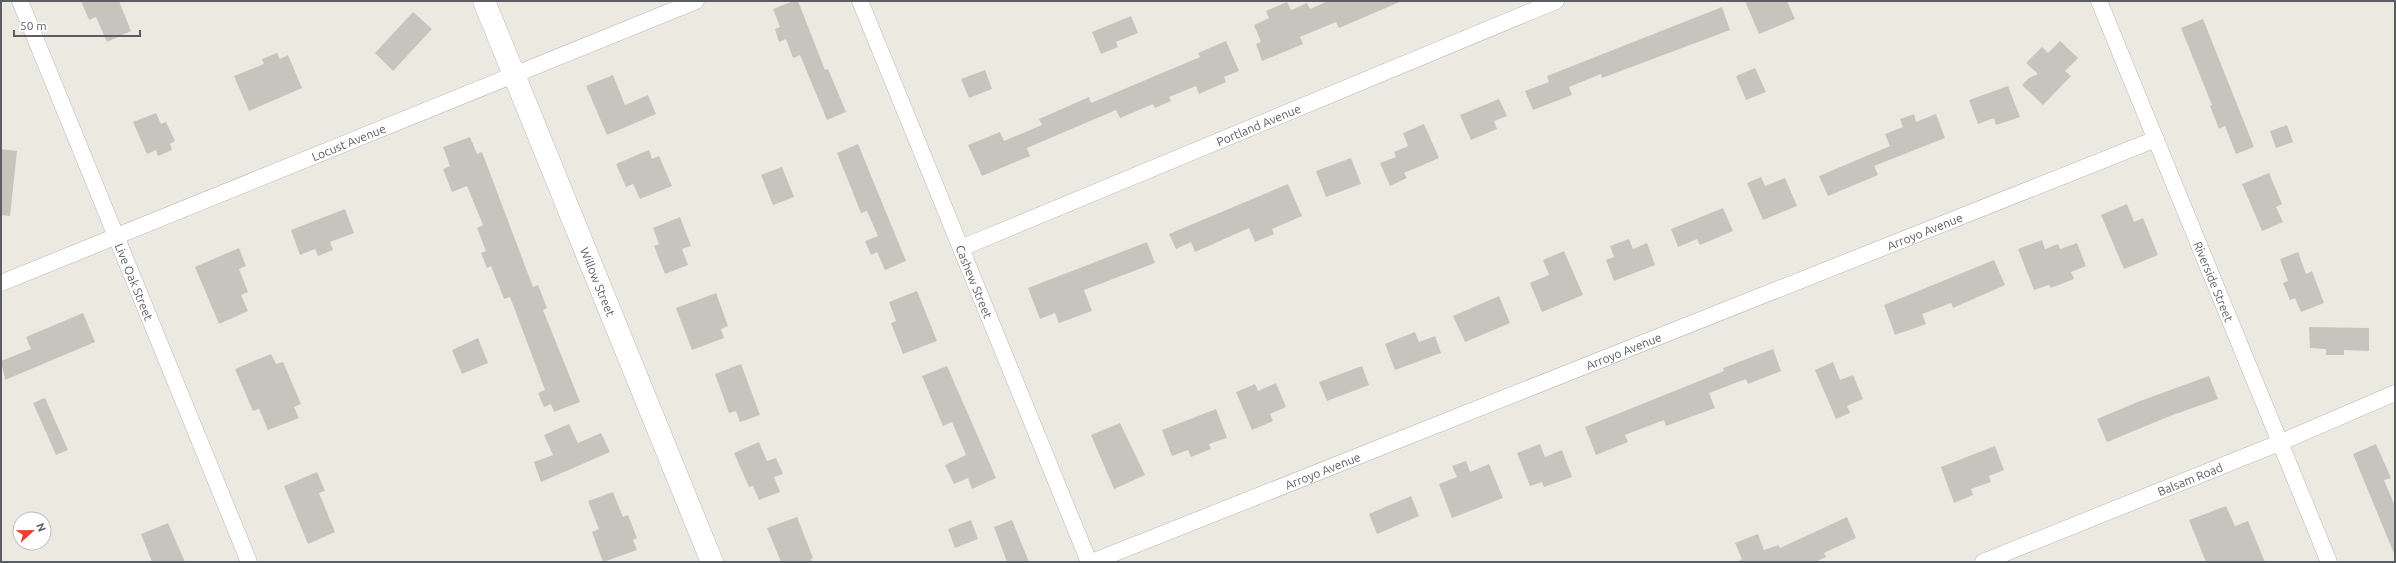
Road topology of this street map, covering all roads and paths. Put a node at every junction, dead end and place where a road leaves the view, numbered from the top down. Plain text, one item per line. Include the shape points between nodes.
1 (20, 1) edge
2 (484, 1) edge
3 (696, 1) edge
4 (860, 1) edge
5 (1556, 1) edge
6 (2099, 1) edge
7 (514, 74) junction
8 (2156, 139) junction
9 (117, 235) junction
10 (961, 248) junction
11 (1, 283) edge
12 (2395, 393) edge
13 (2279, 443) junction
14 (249, 562) edge
15 (712, 562) edge
16 (1090, 562) edge
17 (1984, 562) edge
18 (2329, 562) edge

1 - 9 street, Live Oak Street
2 - 7 street, Willow Street
3 - 7 street, Locust Avenue
4 - 10 street, Cashew Street
5 - 10 street, Portland Avenue
6 - 8 street, Riverside Street
7 - 9 street, Locust Avenue
7 - 15 street, Willow Street
8 - 13 street, Riverside Street
8 - 16 street, Arroyo Avenue
9 - 11 street, Locust Avenue
9 - 14 street, Live Oak Street
10 - 16 street, Cashew Street
12 - 13 street, Balsam Road
13 - 17 street, Balsam Road
13 - 18 street, Riverside Street

